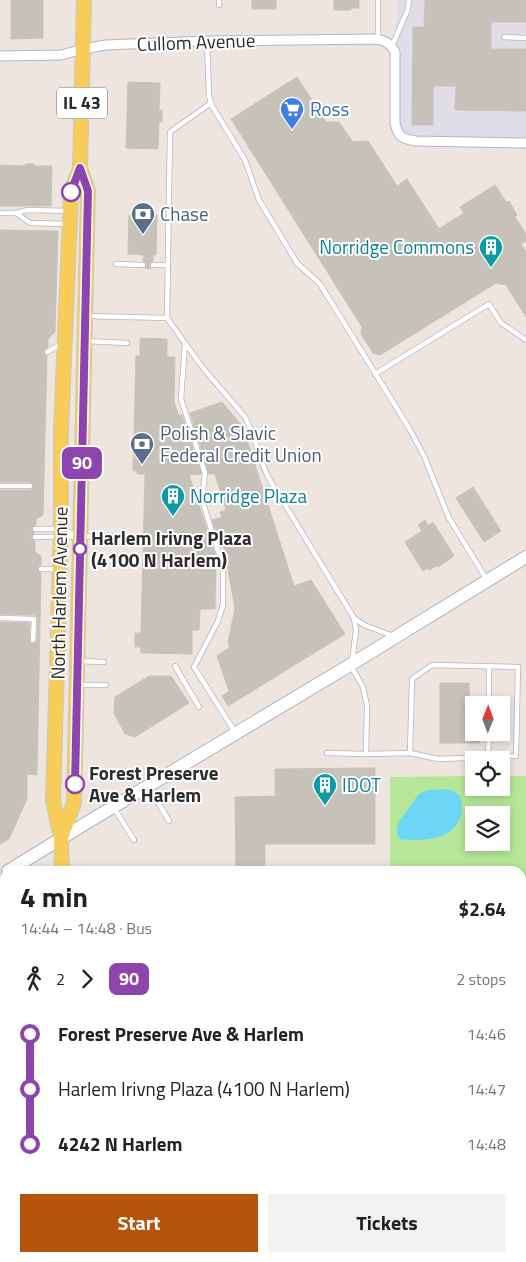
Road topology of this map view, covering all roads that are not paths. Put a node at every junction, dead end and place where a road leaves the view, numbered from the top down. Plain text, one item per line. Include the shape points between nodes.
1 (84, 0) edge
2 (378, 0) edge
3 (409, 0) edge
4 (504, 36) dead end
5 (526, 38) edge
6 (378, 39) junction
7 (208, 41) junction
8 (392, 46) junction
9 (83, 49) junction
10 (0, 56) edge
11 (211, 103) junction
12 (526, 143) edge
13 (80, 168) junction
14 (0, 213) edge
15 (16, 213) junction
16 (70, 217) junction
17 (116, 264) dead end
18 (143, 265) dead end
19 (153, 265) dead end
20 (168, 265) junction
21 (85, 316) junction
22 (167, 318) junction
23 (526, 340) edge
24 (64, 342) junction
25 (85, 342) junction
26 (128, 343) dead end
27 (184, 343) junction
28 (48, 352) dead end
29 (375, 374) junction
30 (0, 486) edge
31 (30, 486) dead end
32 (36, 529) dead end
33 (60, 533) junction
34 (80, 536) junction
35 (125, 536) dead end
36 (35, 537) dead end
37 (526, 557) edge
38 (41, 569) dead end
39 (60, 569) junction
40 (488, 581) junction
41 (0, 618) edge
42 (354, 618) junction
43 (396, 637) junction
44 (33, 640) dead end
45 (77, 661) junction
46 (104, 662) dead end
47 (351, 664) junction
48 (175, 666) dead end
49 (489, 666) junction
50 (76, 685) junction
51 (106, 685) dead end
52 (489, 696) edge
53 (198, 707) dead end
54 (235, 734) junction
55 (327, 754) dead end
56 (366, 754) junction
57 (410, 754) junction
58 (510, 756) edge
59 (465, 758) edge
60 (148, 786) junction
61 (114, 807) junction
62 (169, 821) dead end
63 (61, 838) junction
64 (134, 840) dead end
65 (16, 866) edge
66 (62, 866) edge

1 - 9 main road, North Harlem Avenue / IL 43
2 - 6 lane
3 - 8 lane
4 - 5 lane
6 - 7 street, Cullom Avenue
6 - 8 street, Cullom Avenue
7 - 9 street, Cullom Avenue via 106,45
7 - 11 lane via 208,96
8 - 12 street via 396,60 395,123 401,136 416,141
9 - 10 street, Cullom Avenue via 61,55
9 - 13 main road, North Harlem Avenue / IL 43
11 - 20 lane via 170,132
11 - 29 lane via 245,160 258,200 297,263 320,284
13 - 16 main road, North Harlem Avenue / IL 43 via 71,192
13 - 21 main road, North Harlem Avenue / IL 43 via 88,191
14 - 15 lane
15 - 16 lane via 27,210
15 - 16 lane via 30,223
16 - 24 main road, North Harlem Avenue / IL 43
17 - 18 lane
19 - 20 lane
20 - 22 lane
21 - 22 lane
21 - 25 main road, North Harlem Avenue / IL 43
22 - 27 lane
23 - 29 lane via 501,322 489,304
24 - 25 main road
24 - 28 lane
24 - 33 main road, North Harlem Avenue / IL 43
25 - 26 lane
25 - 34 main road, North Harlem Avenue / IL 43
27 - 42 lane via 245,417 268,477
27 - 54 lane via 181,399 205,473 202,500 223,567 223,605 194,667
29 - 40 lane via 424,456 454,528
30 - 31 lane
32 - 33 lane
33 - 34 lane
33 - 34 lane
33 - 36 lane
33 - 39 main road, North Harlem Avenue / IL 43
34 - 35 lane
34 - 45 main road, North Harlem Avenue / IL 43
37 - 40 main road
38 - 39 lane
39 - 63 main road, North Harlem Avenue / IL 43 via 53,801
40 - 43 main road
41 - 44 lane via 34,619
42 - 43 lane
42 - 47 lane via 356,630
43 - 47 main road
45 - 46 lane
45 - 50 main road, North Harlem Avenue / IL 43
47 - 54 main road
47 - 56 lane via 363,687 367,706
48 - 53 lane
49 - 52 lane
49 - 57 lane via 432,665 412,678
49 - 58 lane via 518,667 516,756
50 - 51 lane
50 - 63 main road, North Harlem Avenue / IL 43 via 74,803
54 - 60 main road
55 - 56 lane
56 - 57 lane
57 - 59 lane via 438,759
60 - 61 main road
60 - 62 lane
61 - 63 main road
61 - 64 lane
63 - 65 main road
63 - 66 main road, North Harlem Avenue / IL 43

